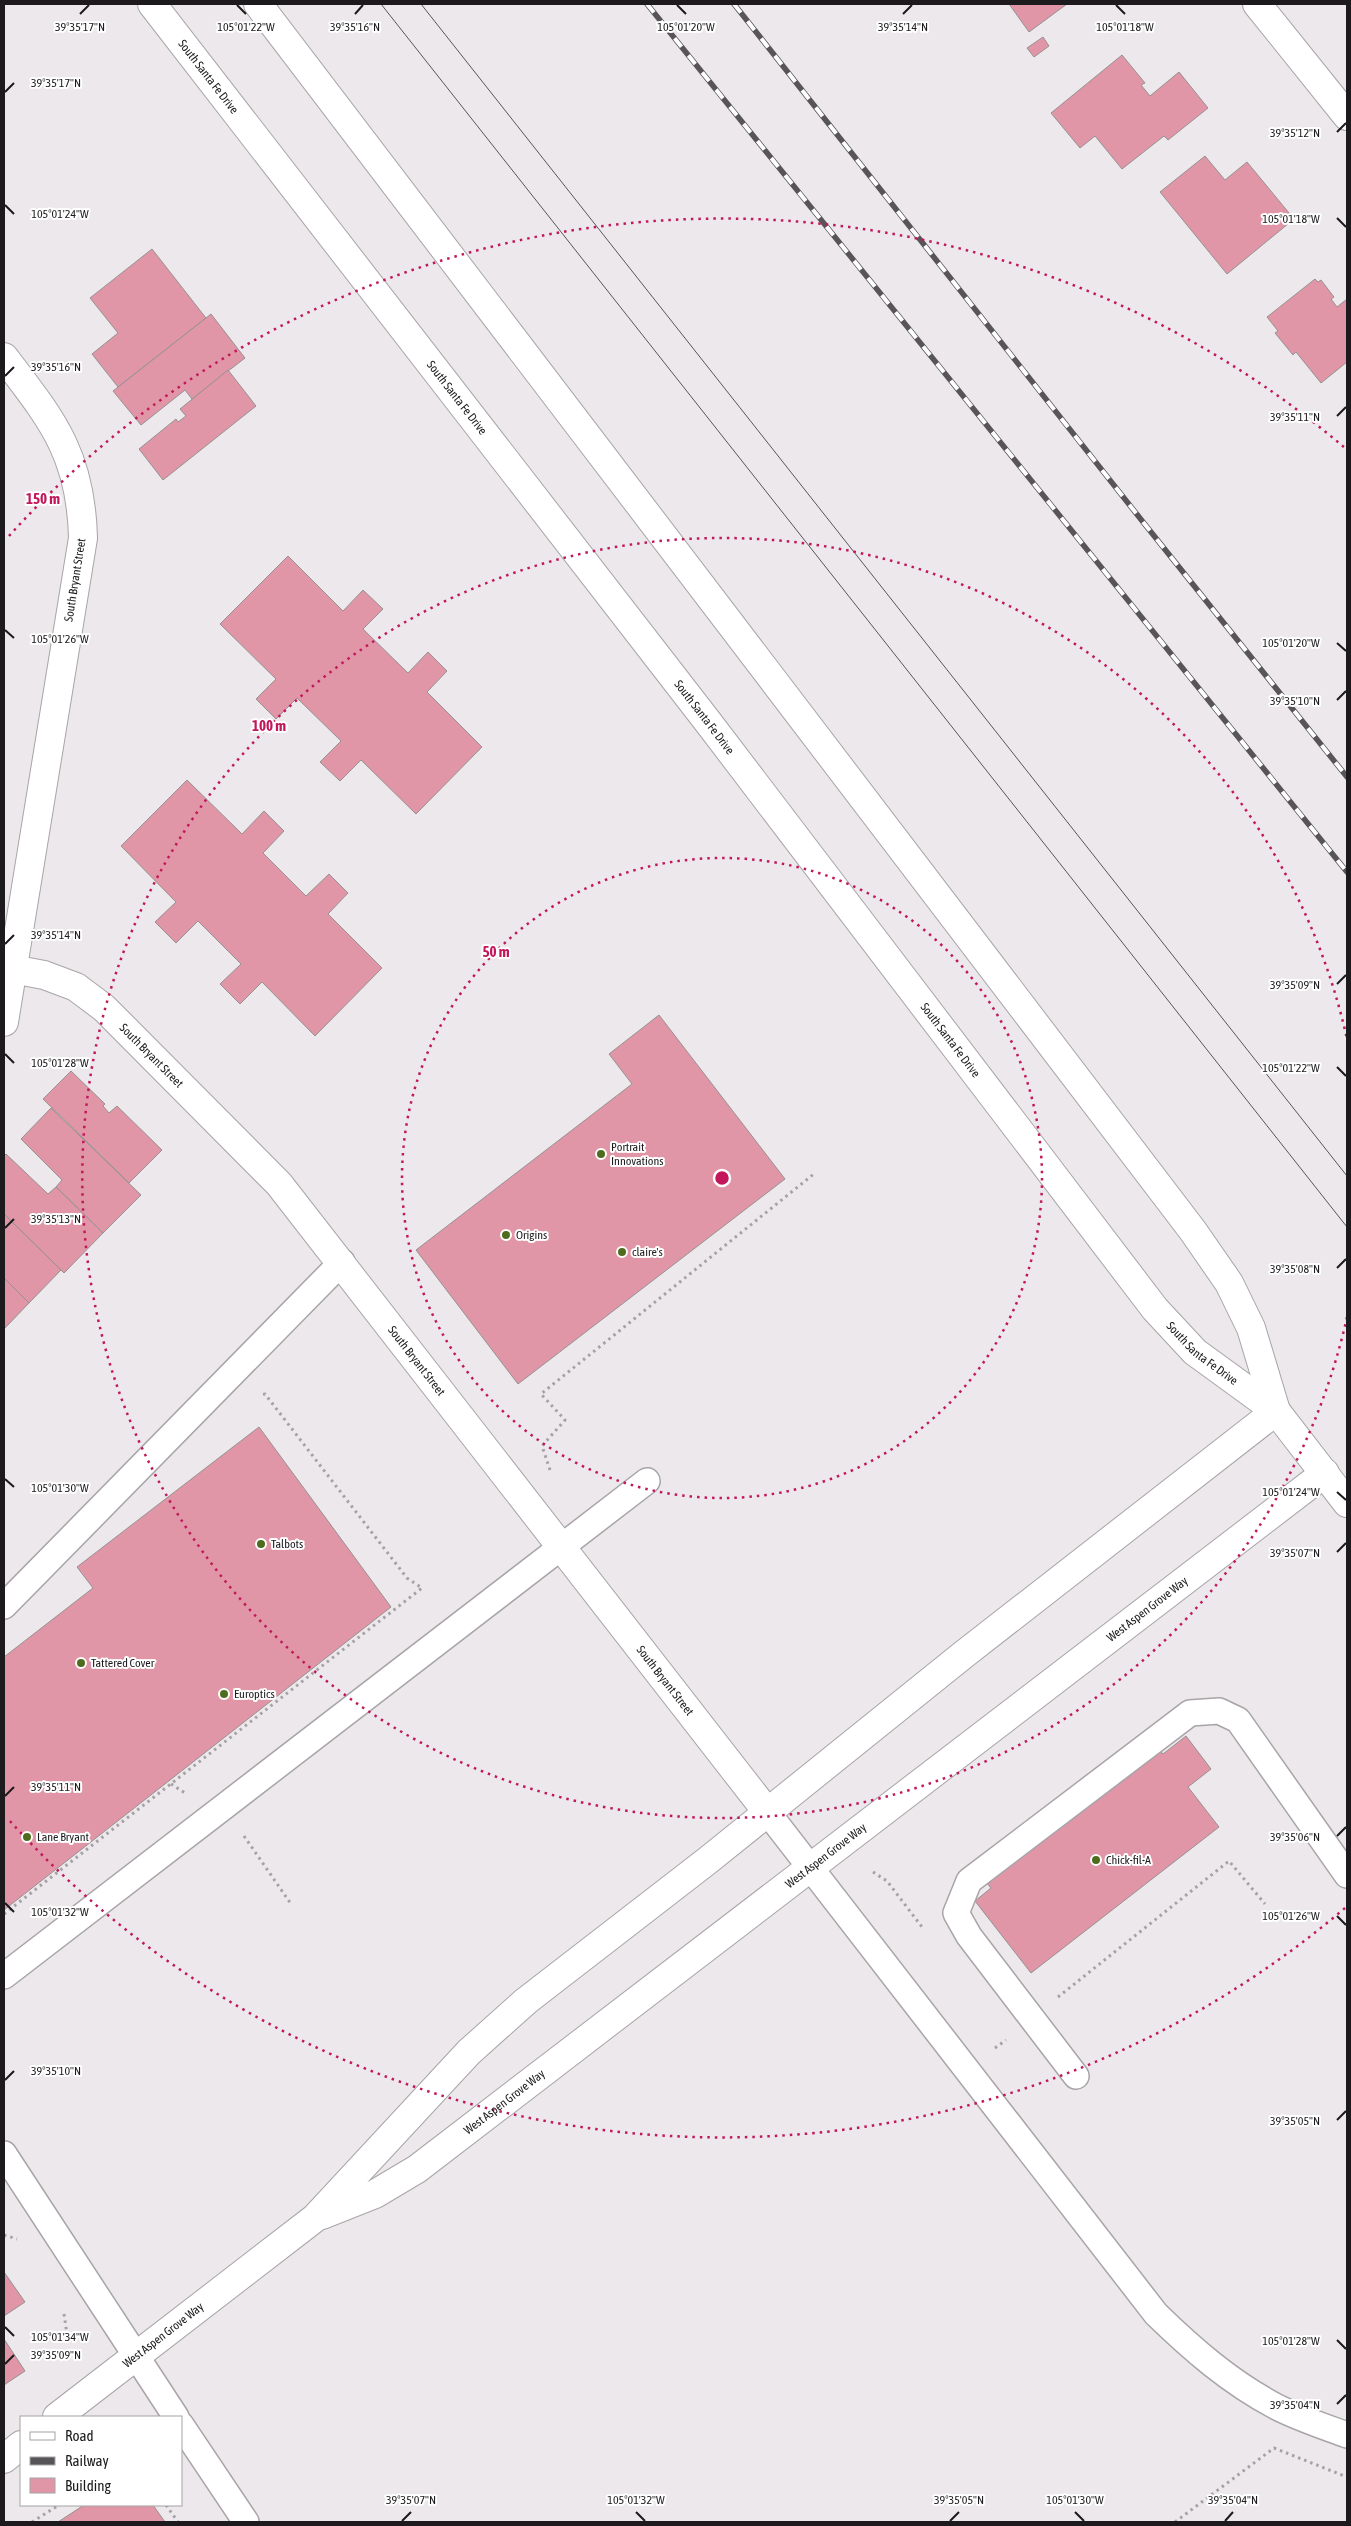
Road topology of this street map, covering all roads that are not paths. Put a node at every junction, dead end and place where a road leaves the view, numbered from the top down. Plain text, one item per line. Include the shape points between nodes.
1 (152, 4) edge
2 (258, 4) edge
3 (1256, 4) edge
4 (1347, 116) edge
5 (4, 357) edge
6 (12, 969) junction
7 (4, 1022) edge
8 (342, 1262) junction
9 (1276, 1411) junction
10 (1325, 1473) junction
11 (647, 1481) dead end
12 (1347, 1503) edge
13 (562, 1548) junction
14 (4, 1606) edge
15 (768, 1813) junction
16 (810, 1867) junction
17 (1347, 1875) edge
18 (4, 1976) edge
19 (1076, 2076) dead end
20 (4, 2154) edge
21 (316, 2218) junction
22 (135, 2357) junction
23 (59, 2416) edge
24 (175, 2416) edge
25 (182, 2426) edge
26 (1347, 2435) edge
27 (20, 2447) edge
28 (4, 2459) edge
29 (246, 2522) edge

1 - 9 main road, South Santa Fe Drive via 708,722 1155,1309 1195,1352
2 - 9 main road, South Santa Fe Drive via 1193,1231 1228,1284 1251,1328
3 - 4 main road
5 - 6 main road, South Bryant Street via 47,413 64,443 75,473 83,528
6 - 7 main road, South Bryant Street
6 - 8 main road, South Bryant Street via 44,975 76,987 104,1008 262,1166
8 - 13 main road, South Bryant Street
8 - 14 lane
9 - 10 main road, South Santa Fe Drive
9 - 15 main road, West Aspen Grove Way via 963,1655
10 - 12 main road, South Santa Fe Drive
10 - 16 main road, West Aspen Grove Way
11 - 13 lane
13 - 15 main road, South Bryant Street
13 - 18 lane
15 - 16 lane
15 - 21 main road, West Aspen Grove Way via 494,2029
16 - 21 main road, West Aspen Grove Way via 417,2168 375,2194
16 - 26 lane via 1156,2314 1193,2350 1230,2379 1276,2407
17 - 19 lane via 1238,1720 1220,1711 1190,1713 969,1881 956,1913 969,1936
20 - 22 lane
21 - 22 main road, West Aspen Grove Way
22 - 23 main road, West Aspen Grove Way
22 - 24 lane
25 - 29 lane
27 - 28 main road

